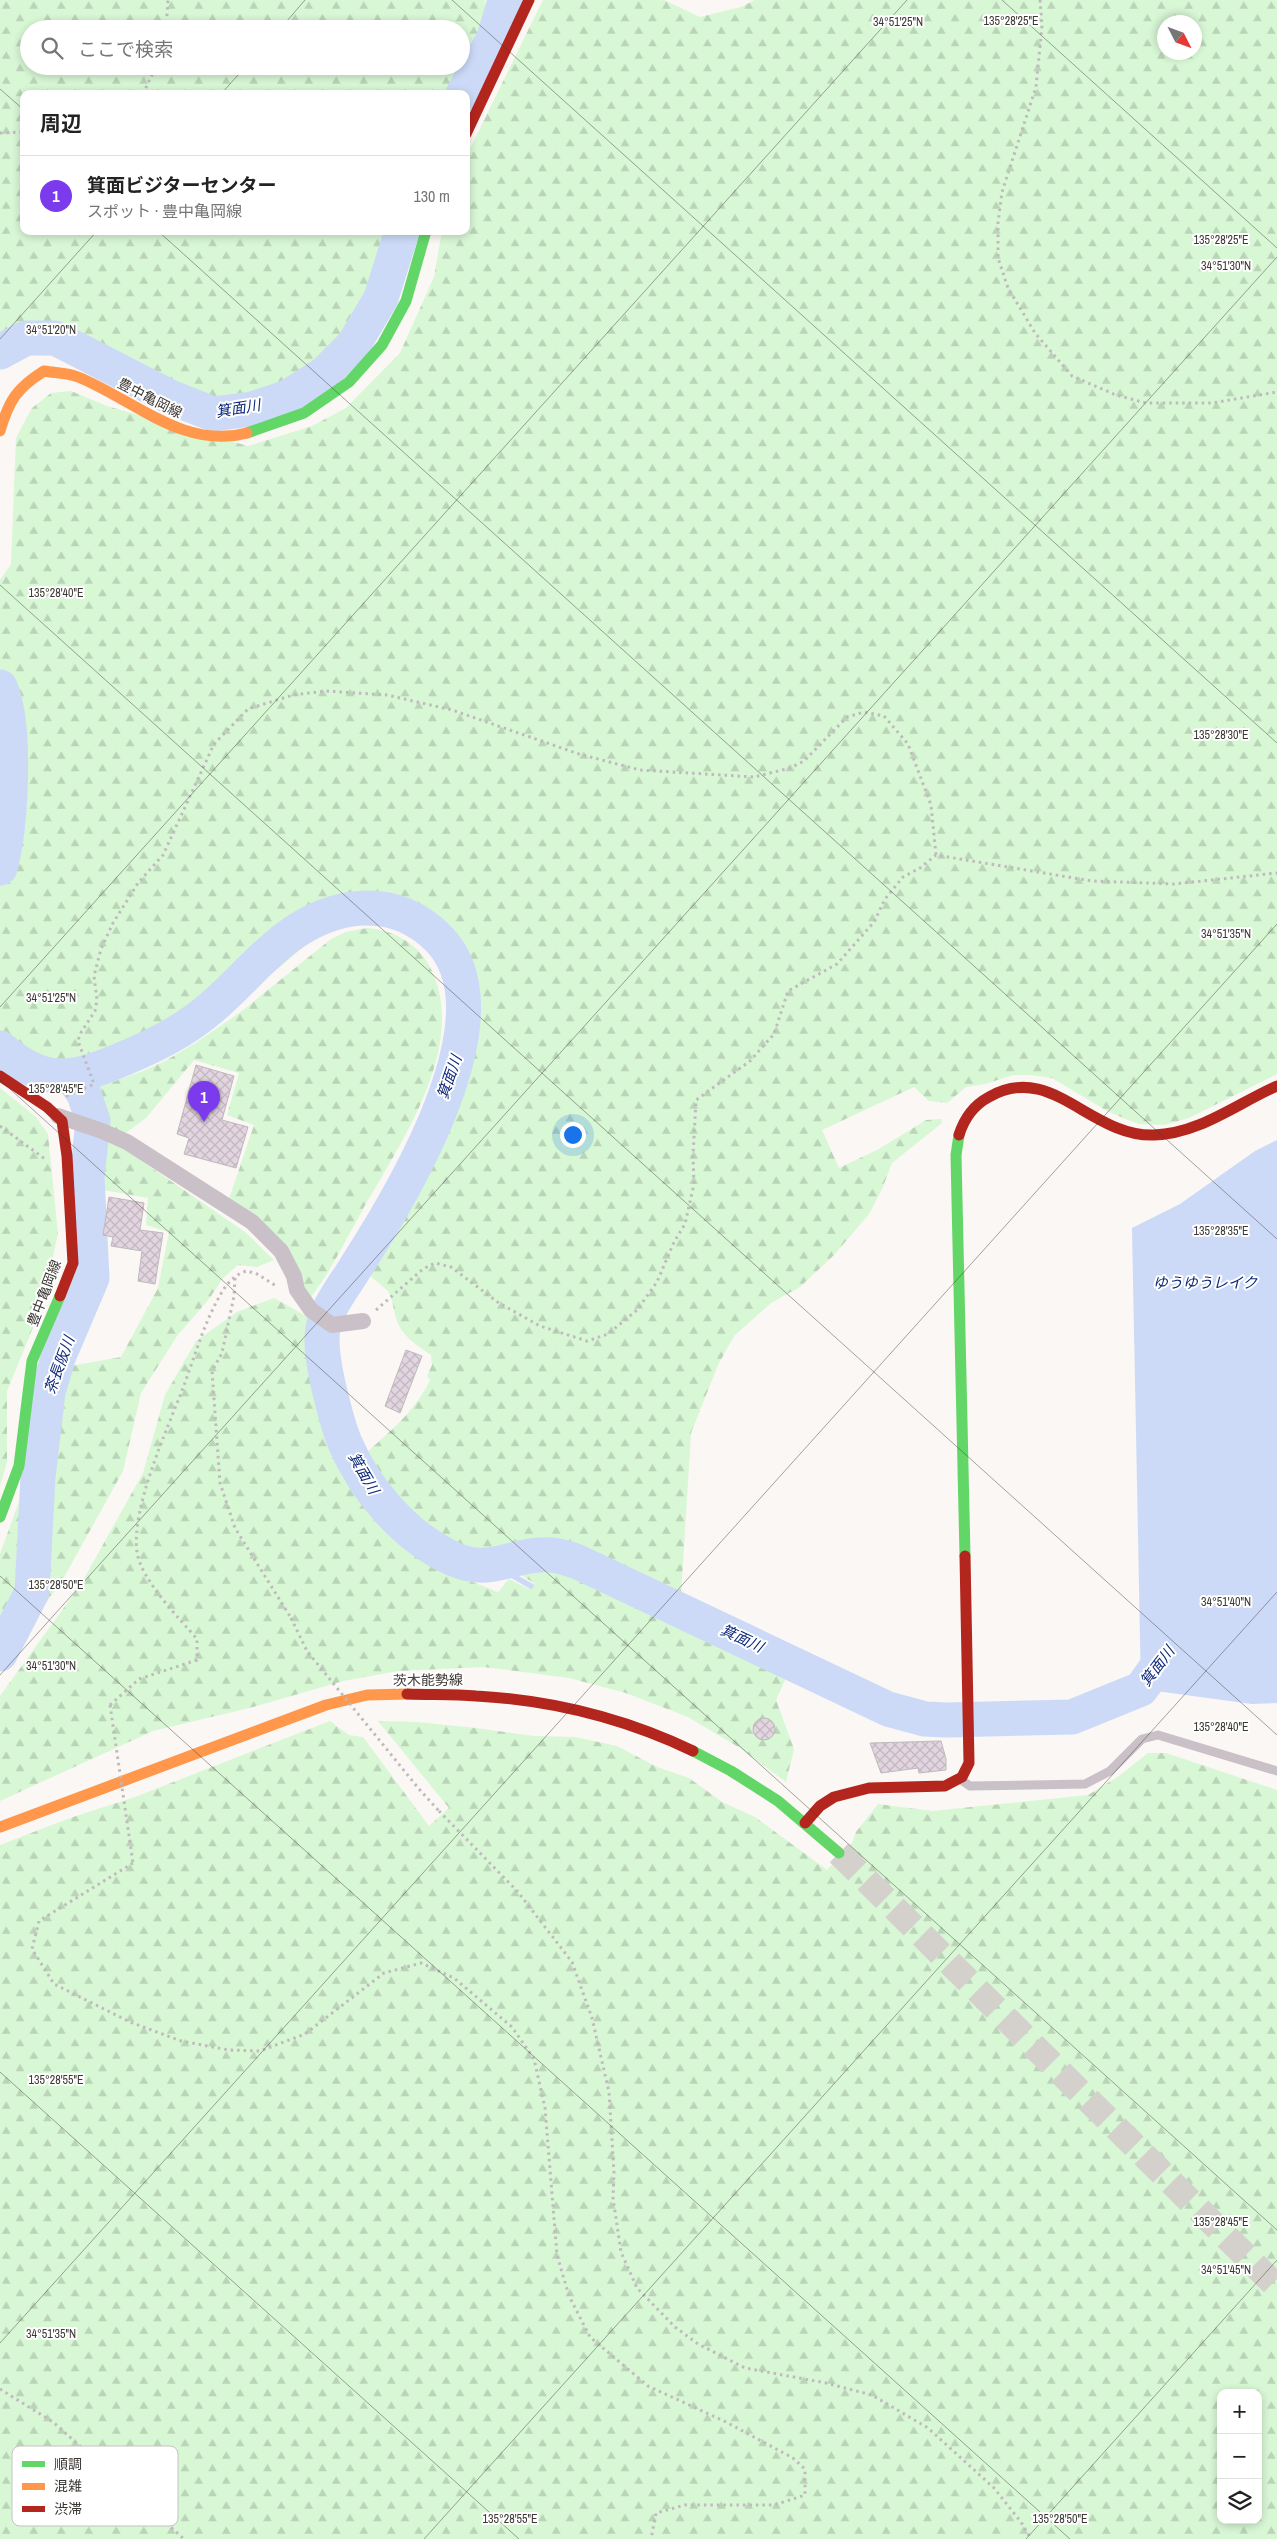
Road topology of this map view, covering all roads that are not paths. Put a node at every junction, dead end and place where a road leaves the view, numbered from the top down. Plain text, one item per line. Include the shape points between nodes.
1 (529, 0) edge
2 (470, 125) edge
3 (425, 235) edge
4 (0, 431) edge
5 (0, 1076) edge
6 (1277, 1086) edge
7 (58, 1116) junction
8 (363, 1321) road end
9 (0, 1517) edge
10 (1277, 1771) edge
11 (960, 1779) junction
12 (800, 1820) junction
13 (0, 1827) edge
14 (839, 1853) tunnel mouth

1 - 2 main road
3 - 4 main road, 豊中亀岡線 via 406,301 382,345 349,382 304,414 244,434 206,436 179,430 77,376 44,371 24,383 9,401
5 - 7 main road
6 - 11 main road via 1197,1125 1161,1135 1121,1131 1100,1122 1054,1093 1024,1087 1000,1091 987,1098 969,1114 960,1128 956,1155 969,1763
7 - 8 street via 102,1130 222,1201 260,1228 280,1251 298,1290 312,1310 332,1325
7 - 9 main road, 豊中亀岡線 via 64,1130 72,1263 32,1361 19,1466
10 - 11 lane via 1153,1735 1142,1739 1110,1771 1086,1784 970,1786
11 - 12 main road via 946,1786 870,1788 848,1792 834,1797
12 - 13 main road, 茨木能勢線 via 744,1778 688,1748 613,1719 532,1701 464,1694 360,1696 326,1705
12 - 14 main road, 茨木能勢線

